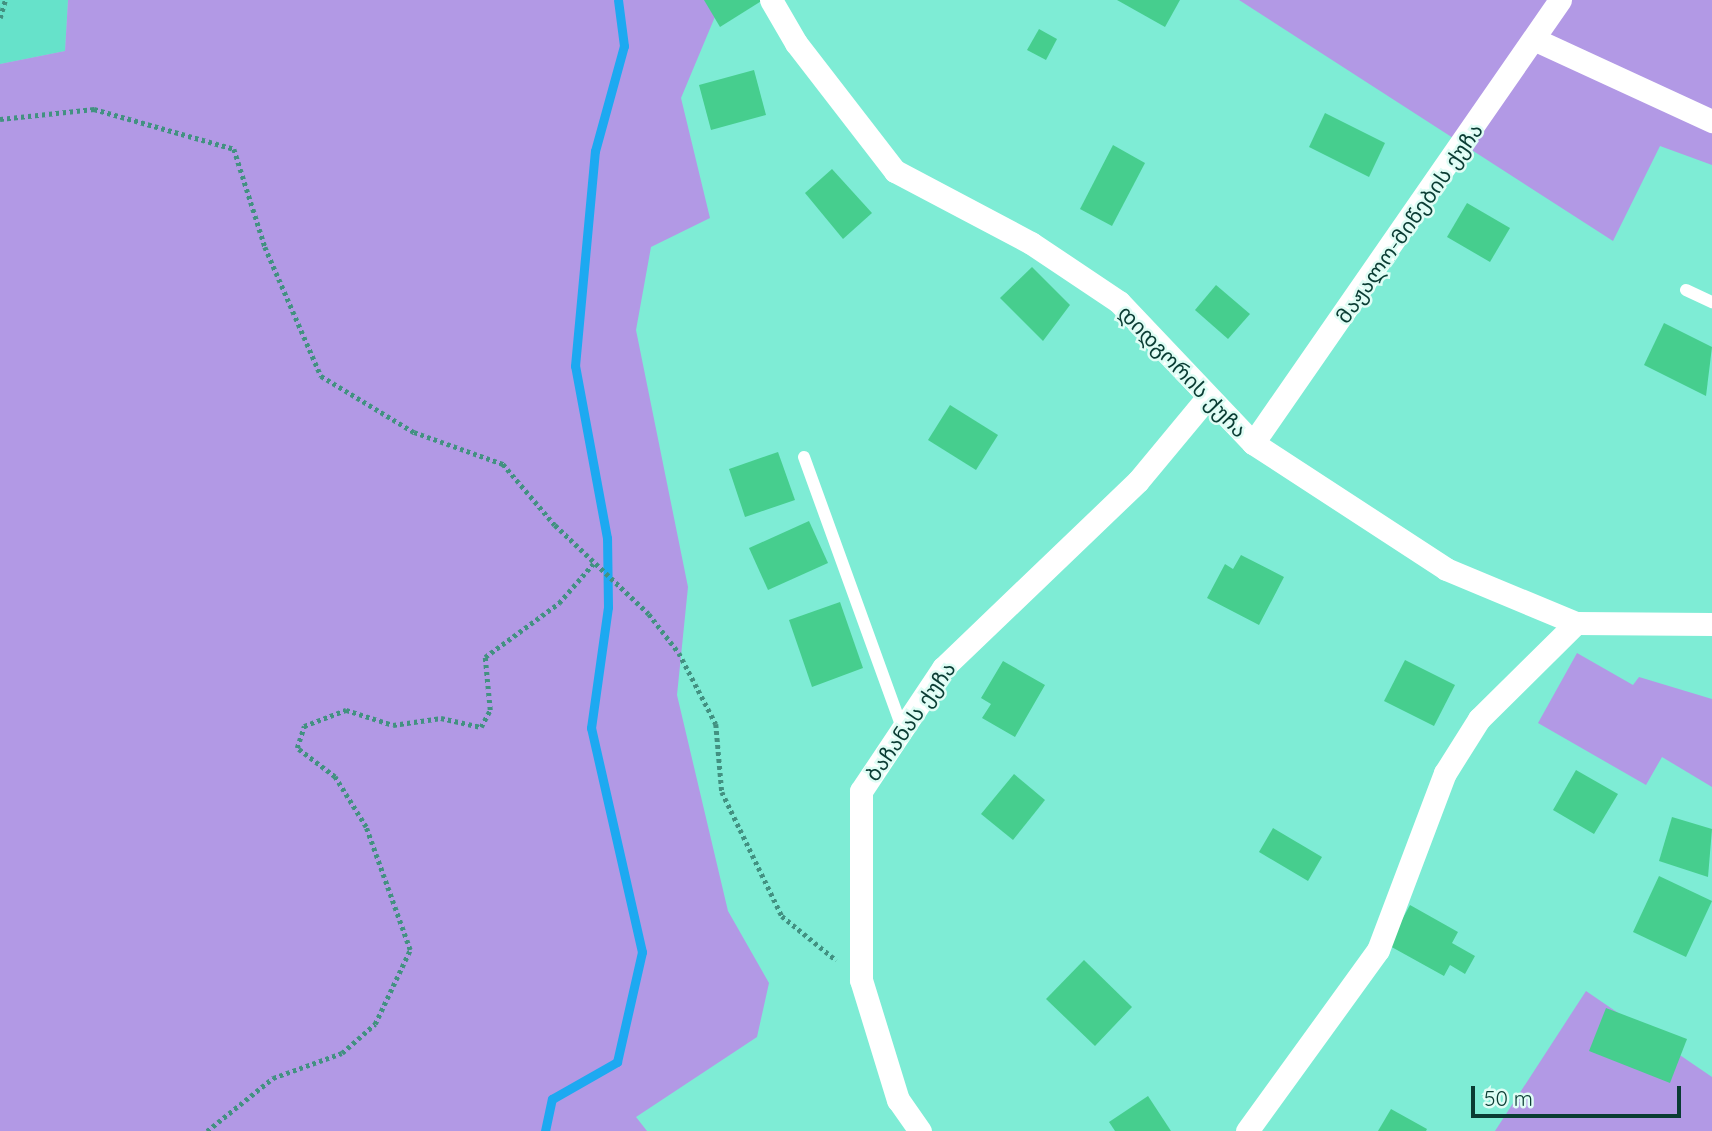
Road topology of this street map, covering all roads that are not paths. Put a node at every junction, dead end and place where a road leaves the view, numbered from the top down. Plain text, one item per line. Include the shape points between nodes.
1 (771, 0) edge
2 (1560, 0) edge
3 (1538, 41) junction
4 (1712, 121) edge
5 (1686, 290) dead end
6 (1712, 302) edge
7 (1206, 399) junction
8 (1253, 443) junction
9 (804, 457) dead end
10 (1576, 623) junction
11 (1712, 625) edge
12 (903, 729) junction
13 (920, 1131) edge
14 (1247, 1131) edge

1 - 7 street, დიდგორის ქუჩა via 796,43 895,171 1031,243 1119,302
2 - 3 street, მაჟალო-მიწების ქუჩა
3 - 4 street
3 - 8 street, მაჟალო-მიწების ქუჩა
5 - 6 lane
7 - 8 street, დიდგორის ქუჩა
7 - 12 street, ბაჩანას ქუჩა via 1138,481 943,668
8 - 10 street, დიდგორის ქუჩა via 1446,569
9 - 12 lane
10 - 11 street, დიდგორის ქუჩა
10 - 14 street via 1479,719 1445,773 1378,950
12 - 13 street, ბაჩანას ქუჩა via 861,791 862,980 898,1100

